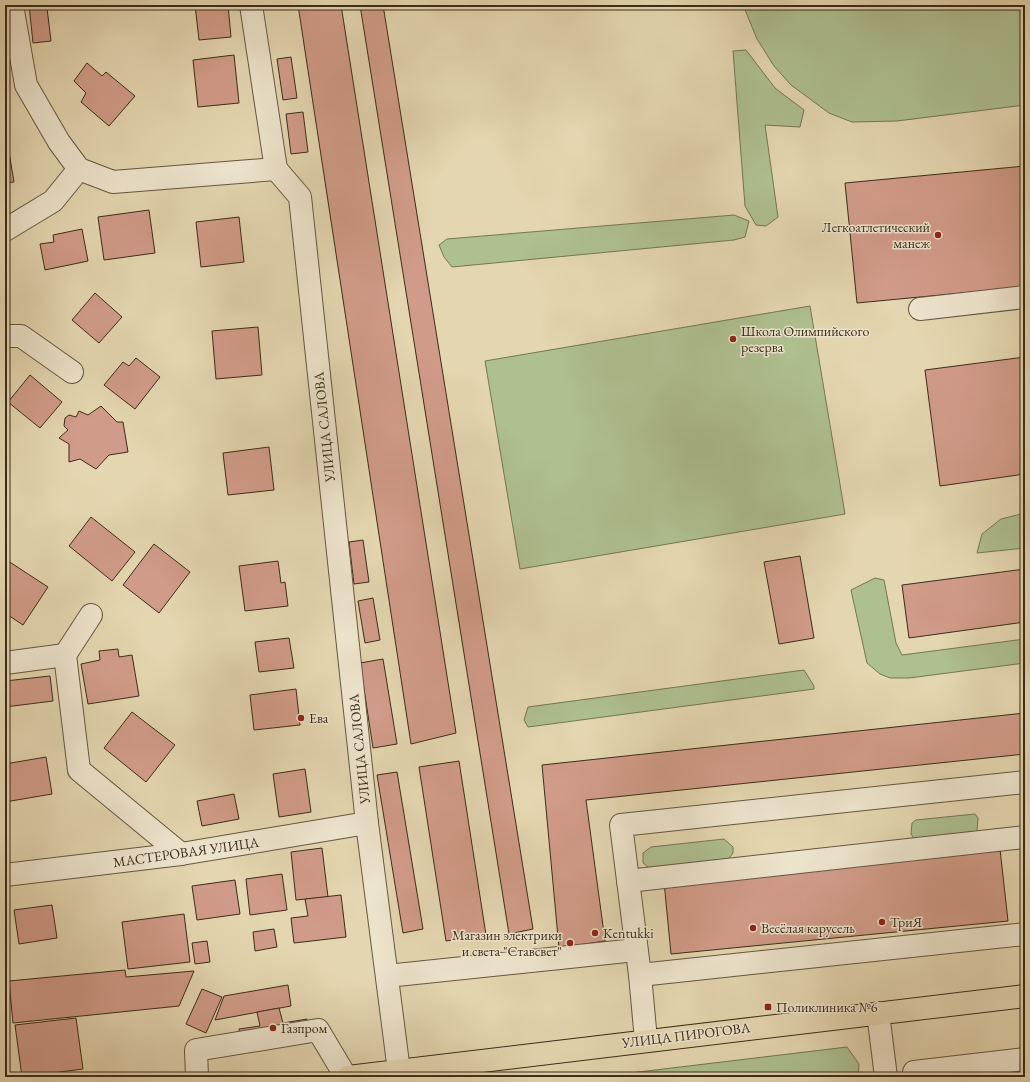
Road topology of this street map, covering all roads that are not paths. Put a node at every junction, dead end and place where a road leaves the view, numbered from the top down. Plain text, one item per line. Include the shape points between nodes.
1 (12, 5) edge
2 (251, 5) edge
3 (79, 169) junction
4 (276, 169) junction
5 (5, 230) edge
6 (1025, 297) edge
7 (920, 309) dead end
8 (5, 336) edge
9 (72, 372) dead end
10 (91, 615) dead end
11 (65, 655) junction
12 (5, 663) edge
13 (1025, 782) edge
14 (367, 823) junction
15 (1025, 837) edge
16 (182, 854) junction
17 (5, 875) edge
18 (628, 881) junction
19 (1025, 934) edge
20 (636, 950) junction
21 (640, 975) junction
22 (387, 976) junction
23 (1025, 996) edge
24 (878, 1012) junction
25 (646, 1040) junction
26 (1025, 1059) edge
27 (399, 1071) junction
28 (914, 1072) dead end
29 (197, 1077) edge
30 (347, 1077) edge
31 (886, 1077) edge

1 - 3 street via 26,86 58,142
2 - 4 street
3 - 4 street via 114,182
3 - 5 street via 54,201
4 - 14 street, УЛИЦА САЛОВА via 300,197
6 - 7 street
8 - 9 street via 21,336
10 - 11 street
11 - 12 street
11 - 16 street via 79,770
13 - 18 street via 621,825
14 - 16 street, МАСТЕРОВАЯ УЛИЦА
14 - 22 street, УЛИЦА САЛОВА
15 - 18 street
16 - 17 street, МАСТЕРОВАЯ УЛИЦА
18 - 20 street
19 - 21 street
20 - 21 street
20 - 22 street
21 - 25 street
22 - 27 street, УЛИЦА САЛОВА
23 - 24 main road, УЛИЦА ПИРОГОВА
24 - 25 main road, УЛИЦА ПИРОГОВА
24 - 31 street
25 - 27 main road, УЛИЦА ПИРОГОВА
26 - 28 street
27 - 30 main road, УЛИЦА ПИРОГОВА
29 - 30 street via 196,1050 318,1030

